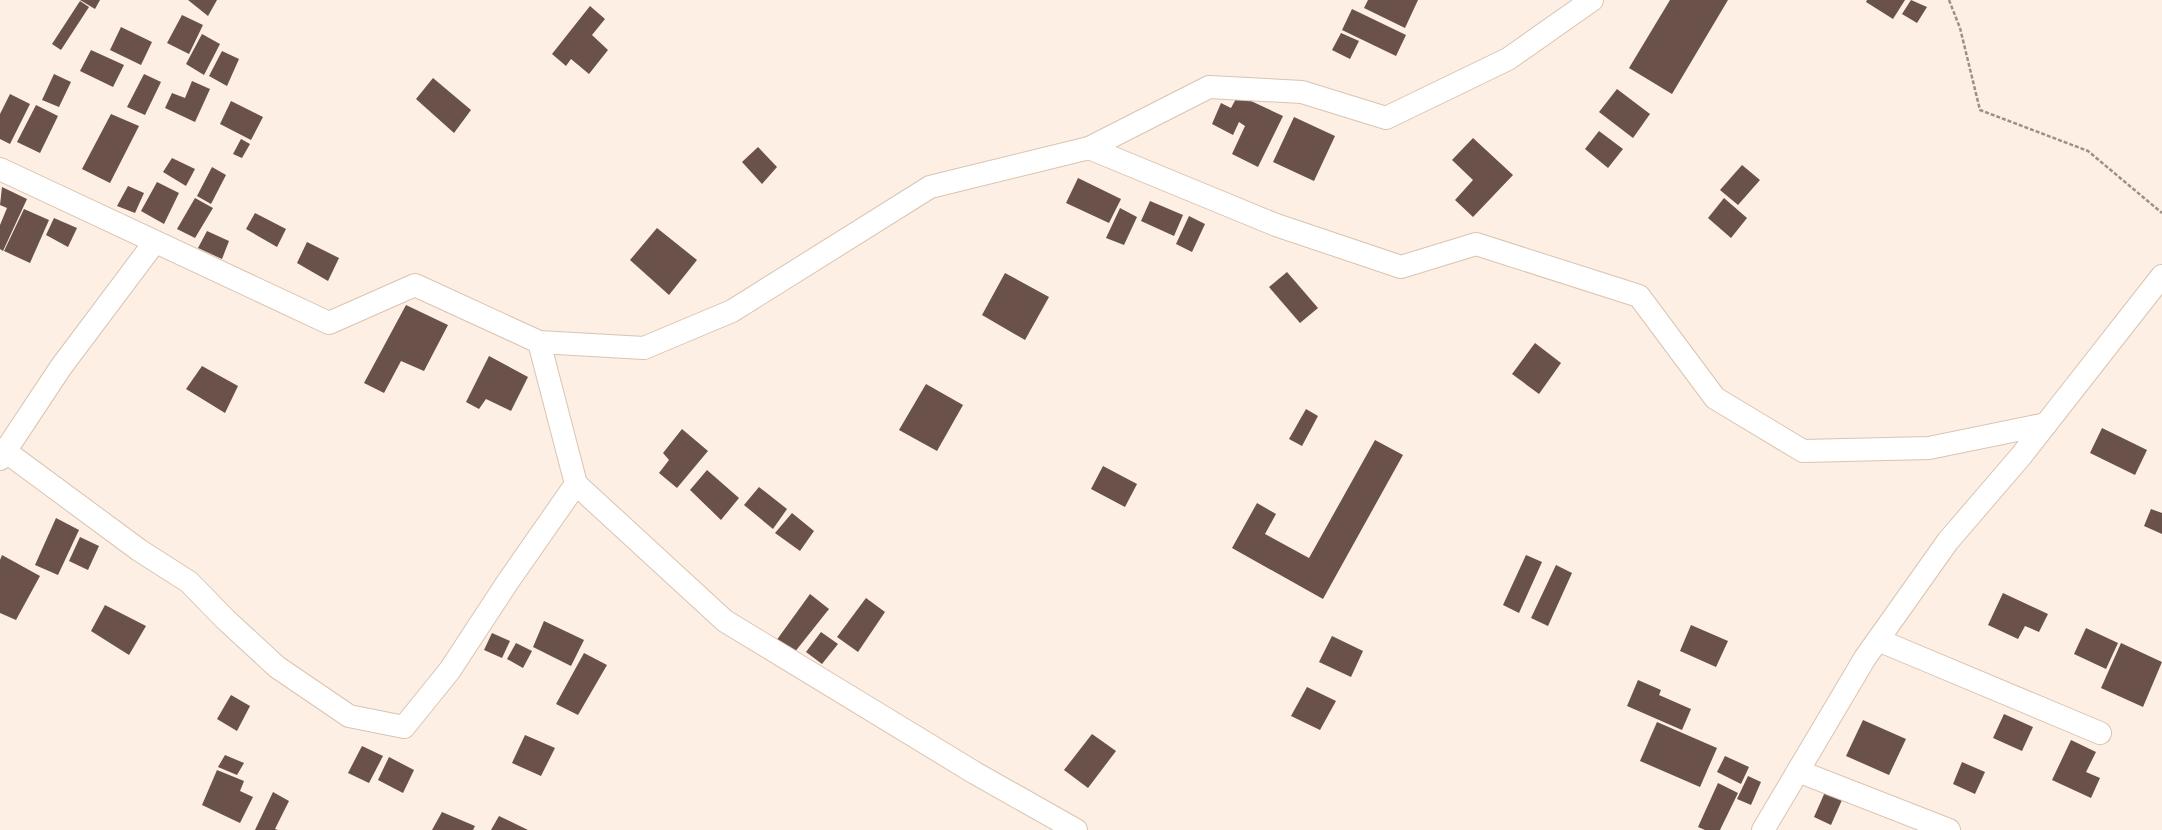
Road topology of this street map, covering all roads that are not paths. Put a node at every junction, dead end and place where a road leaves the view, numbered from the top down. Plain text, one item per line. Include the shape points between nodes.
1 (1592, 0) edge
2 (1089, 148) junction
3 (0, 169) edge
4 (154, 243) junction
5 (2162, 276) edge
6 (539, 342) junction
7 (2046, 424) junction
8 (2, 455) edge
9 (576, 484) junction
10 (1878, 640) junction
11 (2100, 733) dead end
12 (1798, 771) junction
13 (1076, 830) edge
14 (1763, 830) edge
15 (1949, 830) edge

1 - 2 street via 1508,59 1386,118 1302,92 1208,87
2 - 6 street via 930,187 732,311 644,348
2 - 7 street via 1276,225 1401,267 1476,244 1639,296 1714,398 1803,451 1929,448
3 - 4 street
4 - 6 street via 329,323 415,285
4 - 8 street via 61,367
5 - 7 street
6 - 9 street
7 - 10 street via 1948,541
8 - 9 street via 189,582 277,666 349,716 404,727 450,670 507,582
9 - 13 street via 724,622 968,769
10 - 11 street
10 - 12 street
12 - 14 street
12 - 15 street

